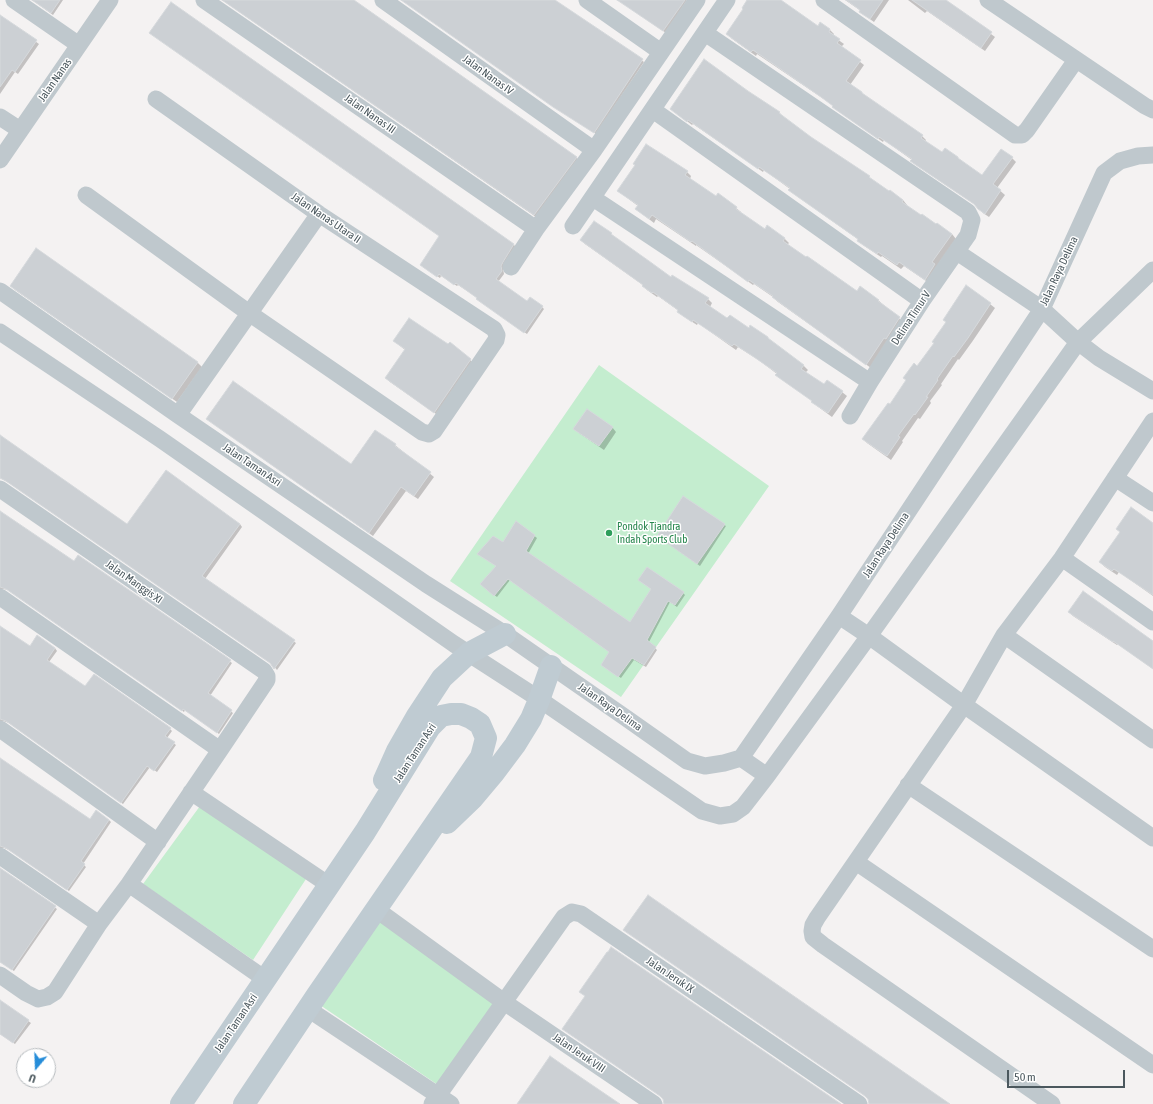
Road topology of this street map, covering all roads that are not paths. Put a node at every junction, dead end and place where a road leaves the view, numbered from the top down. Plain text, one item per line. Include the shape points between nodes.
1 (14, 0) edge
2 (110, 0) edge
3 (204, 0) edge
4 (383, 0) edge
5 (587, 0) edge
6 (697, 0) edge
7 (727, 0) edge
8 (824, 0) edge
9 (988, 0) edge
10 (705, 33) junction
11 (79, 45) junction
12 (661, 52) junction
13 (1076, 60) junction
14 (156, 99) dead end
15 (653, 110) junction
16 (1153, 110) edge
17 (0, 117) edge
18 (20, 130) junction
19 (594, 150) junction
20 (1153, 155) edge
21 (0, 160) edge
22 (86, 195) dead end
23 (593, 198) junction
24 (319, 214) junction
25 (573, 226) dead end
26 (536, 229) junction
27 (956, 252) junction
28 (512, 267) dead end
29 (1153, 270) edge
30 (0, 291) edge
31 (922, 301) junction
32 (1042, 309) junction
33 (249, 313) junction
34 (0, 332) edge
35 (1078, 342) junction
36 (870, 382) junction
37 (1153, 392) edge
38 (178, 415) junction
39 (850, 416) dead end
40 (1153, 421) edge
41 (1115, 478) junction
42 (0, 489) edge
43 (1153, 503) edge
44 (1062, 558) junction
45 (0, 598) edge
46 (839, 616) junction
47 (1153, 622) edge
48 (505, 634) junction
49 (1004, 635) junction
50 (869, 636) junction
51 (469, 653) junction
52 (548, 664) junction
53 (538, 699) junction
54 (964, 705) junction
55 (0, 729) edge
56 (1153, 740) edge
57 (220, 750) junction
58 (741, 758) junction
59 (767, 776) junction
60 (908, 785) junction
61 (191, 792) junction
62 (365, 832) junction
63 (1153, 838) edge
64 (158, 842) junction
65 (0, 856) edge
66 (411, 859) junction
67 (856, 862) junction
68 (129, 884) junction
69 (329, 884) junction
70 (377, 910) junction
71 (99, 924) junction
72 (1153, 948) edge
73 (0, 975) edge
74 (265, 979) junction
75 (504, 1002) junction
76 (308, 1009) junction
77 (1153, 1065) edge
78 (440, 1101) edge
79 (181, 1104) edge
80 (244, 1104) edge
81 (654, 1104) edge
82 (859, 1104) edge
83 (1052, 1104) edge

1 - 11 street
2 - 11 street, Jalan Nanas
3 - 26 street, Jalan Nanas III
4 - 19 street, Jalan Nanas IV
5 - 12 street
6 - 12 street
7 - 10 street
8 - 13 street via 1015,135 1022,135 1027,130
9 - 13 street
10 - 15 street
10 - 27 street, Delima Timur V via 968,212 972,220 968,235
11 - 18 street, Jalan Nanas
12 - 19 street
13 - 16 street
14 - 24 street, Jalan Nanas Utara II
15 - 23 street
15 - 31 street
17 - 18 street
18 - 21 street, Jalan Nanas
19 - 26 street
20 - 32 street, Jalan Raya Delima via 1120,161 1104,173
22 - 33 street
23 - 25 street
23 - 36 street
24 - 33 street
24 - 33 street, Jalan Nanas Utara II via 494,329 496,340 439,425 429,434 422,432
26 - 28 street
27 - 31 street, Delima Timur V
27 - 32 street
29 - 35 street
30 - 38 street, Jalan Taman Asri
31 - 36 street, Delima Timur V
32 - 35 street
32 - 46 street, Jalan Raya Delima
33 - 38 street
34 - 51 street via 160,439
35 - 37 street
35 - 50 street
36 - 39 street, Delima Timur V
38 - 48 street, Jalan Taman Asri via 426,584
40 - 41 street
41 - 43 street
41 - 44 street
42 - 57 street, Jalan Manggis XI via 264,671 266,680
44 - 47 street
44 - 49 street
45 - 57 street
46 - 50 street
46 - 58 street, Jalan Raya Delima
48 - 51 main road
48 - 52 street, Jalan Taman Asri
49 - 54 street
49 - 56 street
50 - 54 street
50 - 59 street
51 - 53 street
51 - 62 main road via 442,678 417,716 382,784
52 - 53 main road
52 - 58 street, Jalan Raya Delima via 687,762 704,766
53 - 59 street via 702,811 720,816 733,814 743,807
53 - 66 main road via 531,719 494,774
54 - 60 street
54 - 63 street
55 - 64 street
57 - 61 street
58 - 59 street
60 - 67 street
60 - 72 street
61 - 64 street
61 - 69 street
62 - 66 main road, Jalan Taman Asri via 430,727 441,716 461,714 471,718 480,724 486,738 481,757
62 - 69 main road, Jalan Taman Asri
64 - 68 street
65 - 71 street
66 - 70 main road, Jalan Taman Asri
67 - 77 street
67 - 83 street via 817,918 813,925 813,937
68 - 71 street
68 - 74 street
69 - 74 main road, Jalan Taman Asri
70 - 75 street, Jalan Jeruk VIII
70 - 76 main road, Jalan Taman Asri
71 - 73 street via 55,992 47,997 38,999
74 - 79 main road, Jalan Taman Asri
75 - 78 street, Jalan Jeruk IX
75 - 81 street, Jalan Jeruk VIII
75 - 82 street, Jalan Jeruk IX via 564,917 572,912 581,914
76 - 78 street
76 - 80 main road, Jalan Taman Asri

